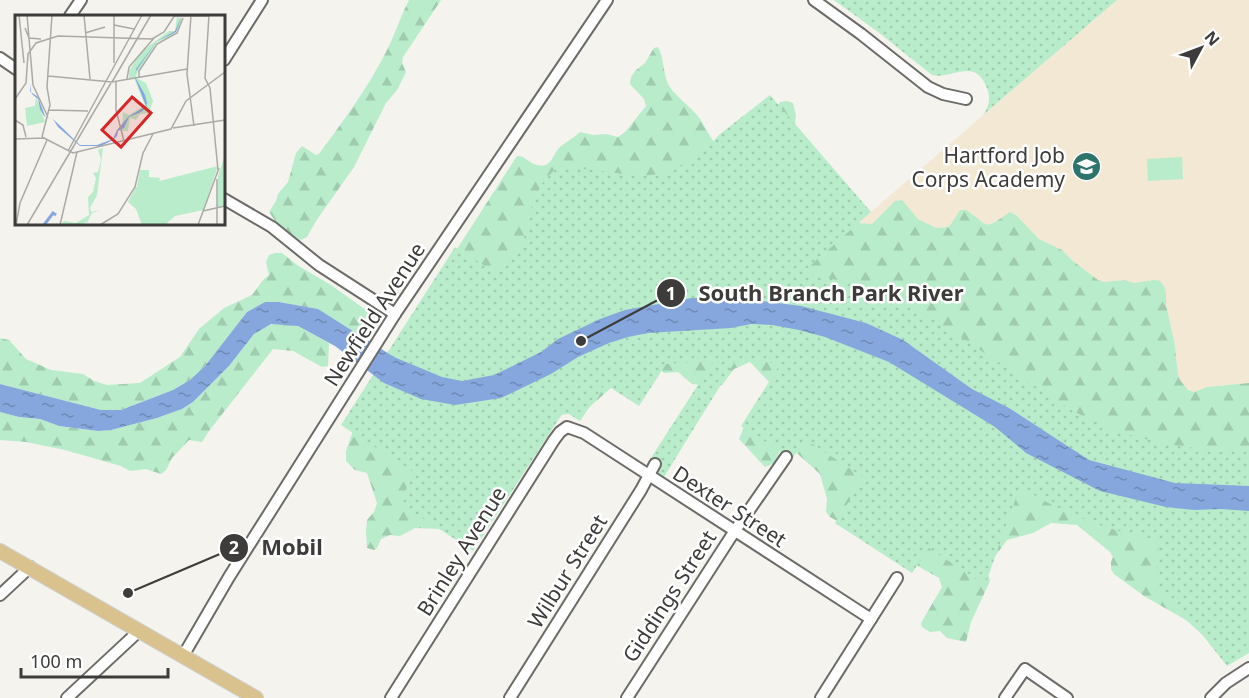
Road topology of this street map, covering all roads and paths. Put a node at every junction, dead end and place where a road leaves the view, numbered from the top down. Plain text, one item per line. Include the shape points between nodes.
1 (81, 0) edge
2 (262, 0) edge
3 (607, 0) edge
4 (814, 0) edge
5 (71, 15) edge
6 (0, 58) edge
7 (225, 58) edge
8 (15, 68) edge
9 (966, 99) dead end
10 (225, 200) edge
11 (395, 314) junction
12 (567, 427) joint
13 (786, 457) dead end
14 (655, 464) dead end
15 (649, 476) junction
16 (734, 532) junction
17 (0, 551) edge
18 (30, 567) junction
19 (897, 578) dead end
20 (0, 595) edge
21 (871, 619) junction
22 (139, 631) junction
23 (183, 656) junction
24 (1249, 669) edge
25 (251, 697) edge
26 (67, 698) edge
27 (391, 698) edge
28 (510, 698) edge
29 (627, 698) edge
30 (821, 698) edge
31 (1005, 698) edge
32 (1067, 698) edge
33 (1211, 698) edge

1 - 5 street
2 - 7 street
3 - 11 street, Newfield Avenue
4 - 9 street via 928,87
6 - 8 street
10 - 11 street via 272,227 319,265
11 - 23 street, Newfield Avenue
12 - 15 street, Dexter Street
12 - 27 street, Brinley Avenue via 554,440
13 - 16 street, Giddings Street
14 - 15 street, Wilbur Street
15 - 16 street, Dexter Street
15 - 28 street, Wilbur Street
16 - 21 street, Dexter Street
16 - 29 street, Giddings Street
17 - 18 main road
18 - 20 street
18 - 22 main road
19 - 21 street
21 - 30 street
22 - 23 main road
22 - 26 street
23 - 25 main road
24 - 33 street
31 - 32 street via 1025,669

